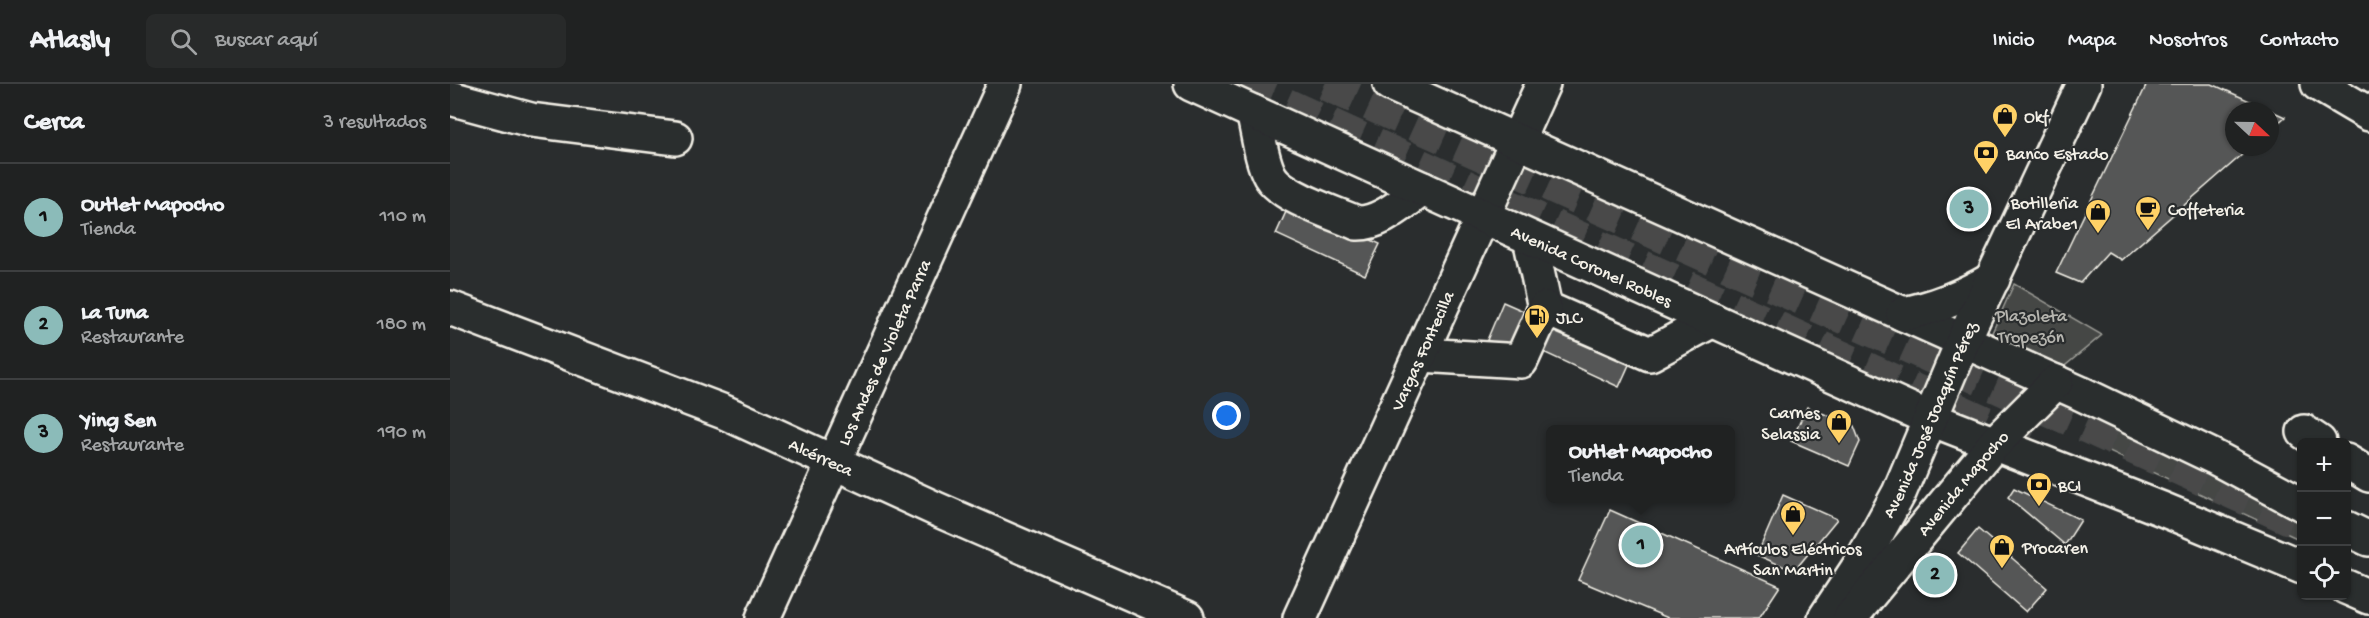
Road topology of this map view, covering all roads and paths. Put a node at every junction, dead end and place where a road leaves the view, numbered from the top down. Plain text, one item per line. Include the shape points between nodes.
1 (1005, 84) edge
2 (1191, 84) edge
3 (1390, 84) edge
4 (1543, 84) edge
5 (2084, 84) edge
6 (2318, 84) edge
7 (450, 98) edge
8 (1253, 112) junction
9 (2369, 114) edge
10 (675, 138) dead end
11 (1516, 141) junction
12 (1423, 189) junction
13 (1484, 217) junction
14 (1530, 238) junction
15 (1993, 279) junction
16 (450, 308) edge
17 (1545, 308) junction
18 (1903, 314) junction
19 (1713, 320) junction
20 (1963, 341) junction
21 (1421, 355) junction
22 (2056, 382) junction
23 (1931, 419) junction
24 (1994, 444) junction
25 (834, 462) junction
26 (2351, 464) edge
27 (2369, 475) edge
28 (2297, 502) edge
29 (2351, 530) edge
30 (2369, 539) edge
31 (2297, 565) edge
32 (2351, 589) edge
33 (2369, 597) edge
34 (763, 618) edge
35 (1188, 618) edge
36 (1300, 618) edge
37 (1825, 618) edge
38 (1850, 618) edge

1 - 25 main road, Los Andes de Violeta Parra
2 - 8 main road, Avenida Coronel Robles
3 - 11 main road
4 - 11 main road, Vargas Fontecilla
5 - 15 main road, Avenida José Joaquín Pérez
6 - 9 main road
7 - 10 main road via 531,120
8 - 12 main road, Avenida Coronel Robles
8 - 12 main road via 1268,171 1288,193 1365,223 1381,218
11 - 13 main road, Vargas Fontecilla
11 - 18 main road
12 - 13 main road, Avenida Coronel Robles
13 - 14 main road, Avenida Coronel Robles
13 - 21 main road, Vargas Fontecilla
14 - 17 main road
14 - 19 main road, Avenida Coronel Robles
15 - 18 main road via 1950,302
15 - 20 main road, Avenida José Joaquín Pérez
16 - 25 main road, Alcérreca via 687,397
17 - 19 main road via 1650,354
17 - 21 main road via 1521,361
18 - 20 main road
19 - 23 main road, Avenida Coronel Robles
20 - 22 main road
20 - 23 main road, Avenida José Joaquín Pérez
21 - 36 main road, Vargas Fontecilla
22 - 24 main road, Avenida Mapocho
22 - 28 main road via 2214,457
23 - 24 main road, Avenida Coronel Robles
23 - 37 main road, Avenida José Joaquín Pérez via 1881,529
24 - 31 main road, Avenida Coronel Robles
24 - 38 main road, Avenida Mapocho
25 - 34 main road, Los Andes de Violeta Parra
25 - 35 main road, Alcérreca
26 - 27 main road
29 - 30 main road
32 - 33 main road

